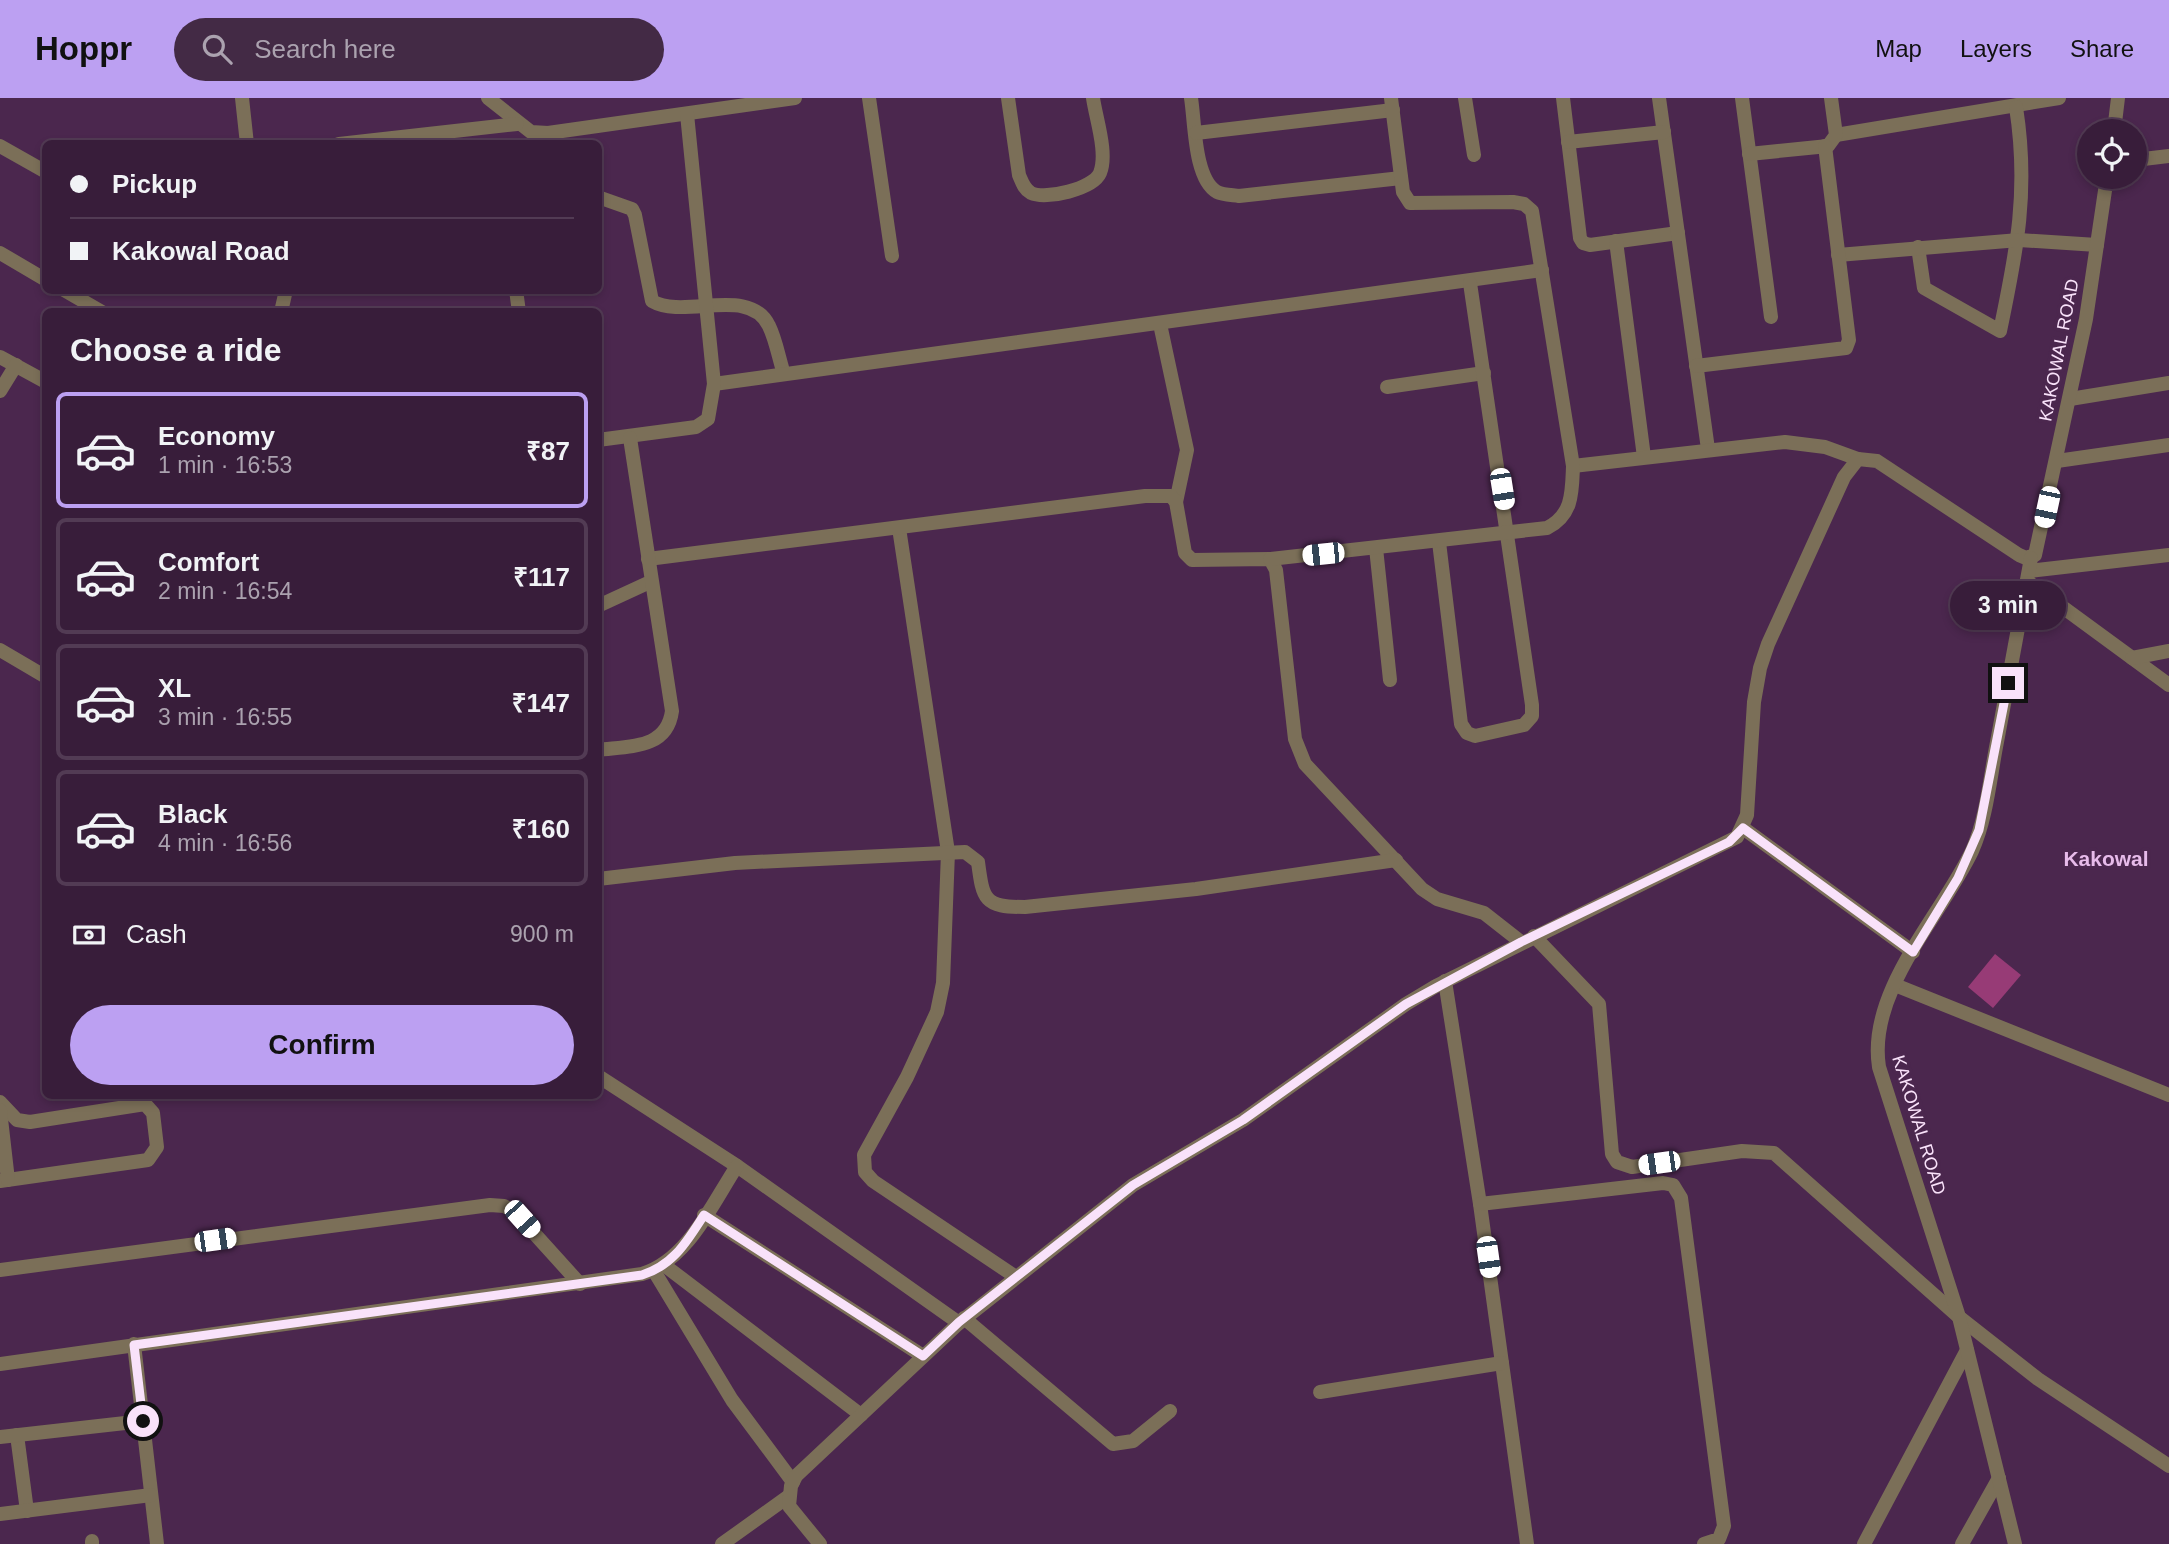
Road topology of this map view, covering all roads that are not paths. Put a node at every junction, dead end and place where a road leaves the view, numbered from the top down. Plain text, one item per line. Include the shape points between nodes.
1 (242, 98) edge
2 (488, 98) edge
3 (795, 98) edge
4 (869, 98) edge
5 (1008, 98) edge
6 (1093, 98) edge
7 (1191, 98) edge
8 (1465, 98) edge
9 (1563, 98) edge
10 (1659, 98) edge
11 (1742, 98) edge
12 (1832, 98) edge
13 (2059, 98) edge
14 (2118, 98) edge
15 (754, 100) edge
16 (1392, 104) edge
17 (2016, 107) junction
18 (687, 114) junction
19 (2115, 119) edge
20 (517, 124) junction
21 (1664, 132) junction
22 (1196, 133) junction
23 (1836, 135) junction
24 (548, 138) edge
25 (247, 140) edge
26 (375, 140) edge
27 (1568, 142) junction
28 (0, 146) edge
29 (1825, 146) junction
30 (1749, 154) junction
31 (1474, 155) dead end
32 (2169, 156) edge
33 (2147, 159) edge
34 (42, 170) edge
35 (1401, 178) junction
36 (2105, 189) edge
37 (602, 198) edge
38 (1678, 233) junction
39 (2019, 240) junction
40 (1616, 241) junction
41 (2097, 245) junction
42 (1918, 247) junction
43 (0, 253) edge
44 (1838, 255) junction
45 (892, 256) dead end
46 (1542, 270) junction
47 (42, 278) edge
48 (1470, 283) junction
49 (71, 294) edge
50 (707, 306) junction
51 (95, 308) edge
52 (1770, 317) dead end
53 (1160, 324) junction
54 (0, 356) edge
55 (16, 365) junction
56 (1696, 366) junction
57 (1483, 373) junction
58 (784, 374) junction
59 (42, 380) edge
60 (2169, 383) edge
61 (714, 384) junction
62 (1387, 387) dead end
63 (0, 391) edge
64 (2070, 399) junction
65 (630, 438) junction
66 (602, 440) edge
67 (2169, 445) edge
68 (1708, 449) junction
69 (1644, 457) junction
70 (1858, 459) junction
71 (2057, 461) junction
72 (1573, 466) junction
73 (1176, 502) junction
74 (899, 528) junction
75 (1508, 534) junction
76 (1439, 542) junction
77 (1376, 548) junction
78 (2169, 555) edge
79 (648, 559) junction
80 (1270, 559) junction
81 (2029, 570) junction
82 (650, 582) junction
83 (602, 604) edge
84 (0, 650) edge
85 (2169, 650) edge
86 (2132, 658) junction
87 (42, 675) edge
88 (1390, 680) dead end
89 (2169, 685) edge
90 (602, 749) edge
91 (1743, 828) junction
92 (948, 852) junction
93 (1396, 860) junction
94 (602, 879) edge
95 (1528, 939) junction
96 (1913, 952) junction
97 (1445, 981) junction
98 (1895, 985) junction
99 (602, 1079) edge
100 (2169, 1096) edge
101 (0, 1102) edge
102 (0, 1110) edge
103 (737, 1166) junction
104 (4, 1180) edge
105 (1480, 1204) junction
106 (704, 1215) junction
107 (659, 1268) junction
108 (0, 1270) edge
109 (1016, 1277) junction
110 (580, 1284) junction
111 (1959, 1317) junction
112 (962, 1320) junction
113 (134, 1345) junction
114 (1967, 1350) junction
115 (923, 1356) junction
116 (1502, 1363) junction
117 (0, 1364) edge
118 (1320, 1392) dead end
119 (1170, 1411) dead end
120 (861, 1415) junction
121 (143, 1421) junction
122 (17, 1435) junction
123 (0, 1437) edge
124 (2169, 1466) edge
125 (1999, 1478) junction
126 (793, 1482) junction
127 (151, 1495) junction
128 (789, 1496) junction
129 (27, 1511) junction
130 (0, 1514) edge
131 (157, 1544) edge
132 (722, 1544) edge
133 (820, 1544) edge
134 (1527, 1544) edge
135 (1704, 1544) edge
136 (1864, 1544) edge
137 (1962, 1544) edge
138 (2015, 1544) edge

1 - 25 street
2 - 20 street
3 - 15 street
4 - 45 street
5 - 6 street via 1019,175 1024,187 1044,195 1083,188 1101,171
7 - 22 street
8 - 31 street
9 - 27 street
10 - 21 street
11 - 30 street
12 - 23 street
13 - 17 street
14 - 19 street
15 - 18 street
16 - 22 street
16 - 35 street
17 - 23 street
17 - 39 street via 2023,176
18 - 24 street
18 - 50 street
20 - 24 street
20 - 26 street
21 - 27 street
21 - 38 street
22 - 35 street via 1205,181 1218,192 1239,196
23 - 29 street
27 - 40 street via 1580,238 1590,245
28 - 34 street
29 - 30 street
29 - 44 street
30 - 52 street
32 - 33 street
35 - 46 street via 1405,199 1418,205 1524,204 1536,223
36 - 41 street, KAKOWAL ROAD
37 - 50 street via 632,209 635,215 652,301 672,308
38 - 40 street
38 - 56 street
39 - 41 street
39 - 42 street
39 - 42 street via 2000,331 1924,288
40 - 69 street
41 - 64 street, KAKOWAL ROAD
42 - 44 street
43 - 47 street
44 - 56 street via 1849,340 1846,348
46 - 48 street
46 - 72 street
48 - 53 street
48 - 57 street
49 - 51 street
50 - 58 street via 743,305 763,317
50 - 61 street
53 - 58 street
53 - 73 street via 1187,450
54 - 55 street
55 - 59 street
55 - 63 street
56 - 68 street
57 - 62 street
57 - 75 street
58 - 61 street
60 - 64 street
61 - 65 street via 708,419 696,427
64 - 71 street, KAKOWAL ROAD
65 - 66 street
65 - 79 street
67 - 71 street
68 - 69 street
68 - 70 street via 1800,442
69 - 72 street
70 - 81 street via 1877,461 2019,555
70 - 91 street via 1843,477 1760,668
71 - 81 street, KAKOWAL ROAD
72 - 75 street via 1569,507 1559,522
73 - 74 street via 1160,495
73 - 80 street via 1185,553 1192,560
74 - 79 street
74 - 92 street
75 - 76 street
75 - 76 street via 1532,716 1524,725 1488,735 1467,733 1461,724
76 - 77 street
77 - 80 street
77 - 88 street
78 - 81 street
79 - 82 street
80 - 93 street via 1276,570 1300,753 1312,775
81 - 86 street
81 - 96 street, KAKOWAL ROAD via 1979,830 1958,878
82 - 83 street
82 - 90 street via 672,711 670,724 663,735 645,744
84 - 87 street
85 - 86 street
86 - 89 street
91 - 95 street via 1729,842
91 - 96 street
92 - 93 street via 975,857 983,894 1005,907 1196,889
92 - 94 street via 735,863
92 - 109 street via 943,983 937,1012 863,1164 873,1181
93 - 95 street via 1428,895 1484,913
95 - 97 street
95 - 111 street via 1599,1004 1612,1154 1617,1162 1632,1167 1742,1151 1774,1153
96 - 98 street, KAKOWAL ROAD
97 - 105 street
97 - 109 street via 1243,1120 1133,1185
98 - 100 street
98 - 111 street, KAKOWAL ROAD via 1877,1028 1879,1067
99 - 103 street
101 - 104 street via 17,1120 30,1122 145,1104 153,1113 156,1136 156,1152 148,1160
102 - 104 street
103 - 106 street
103 - 112 street
105 - 116 street
105 - 135 street via 1663,1183 1677,1190 1724,1526 1719,1539
106 - 107 street via 678,1254
106 - 115 street
107 - 110 street
107 - 120 street
107 - 126 street via 732,1400
108 - 110 street via 490,1205 514,1211
109 - 112 street
110 - 113 street
111 - 114 street, KAKOWAL ROAD
111 - 124 street via 2068,1401
112 - 115 street
112 - 119 street via 1113,1444 1133,1441
113 - 117 street
113 - 121 street
114 - 125 street, KAKOWAL ROAD
114 - 136 street
115 - 120 street
116 - 118 street
116 - 134 street
120 - 126 street
121 - 122 street
121 - 127 street
122 - 123 street
122 - 129 street
125 - 137 street
125 - 138 street, KAKOWAL ROAD
126 - 128 street
127 - 129 street
127 - 131 street
128 - 132 street
128 - 133 street via 794,1515
129 - 130 street

